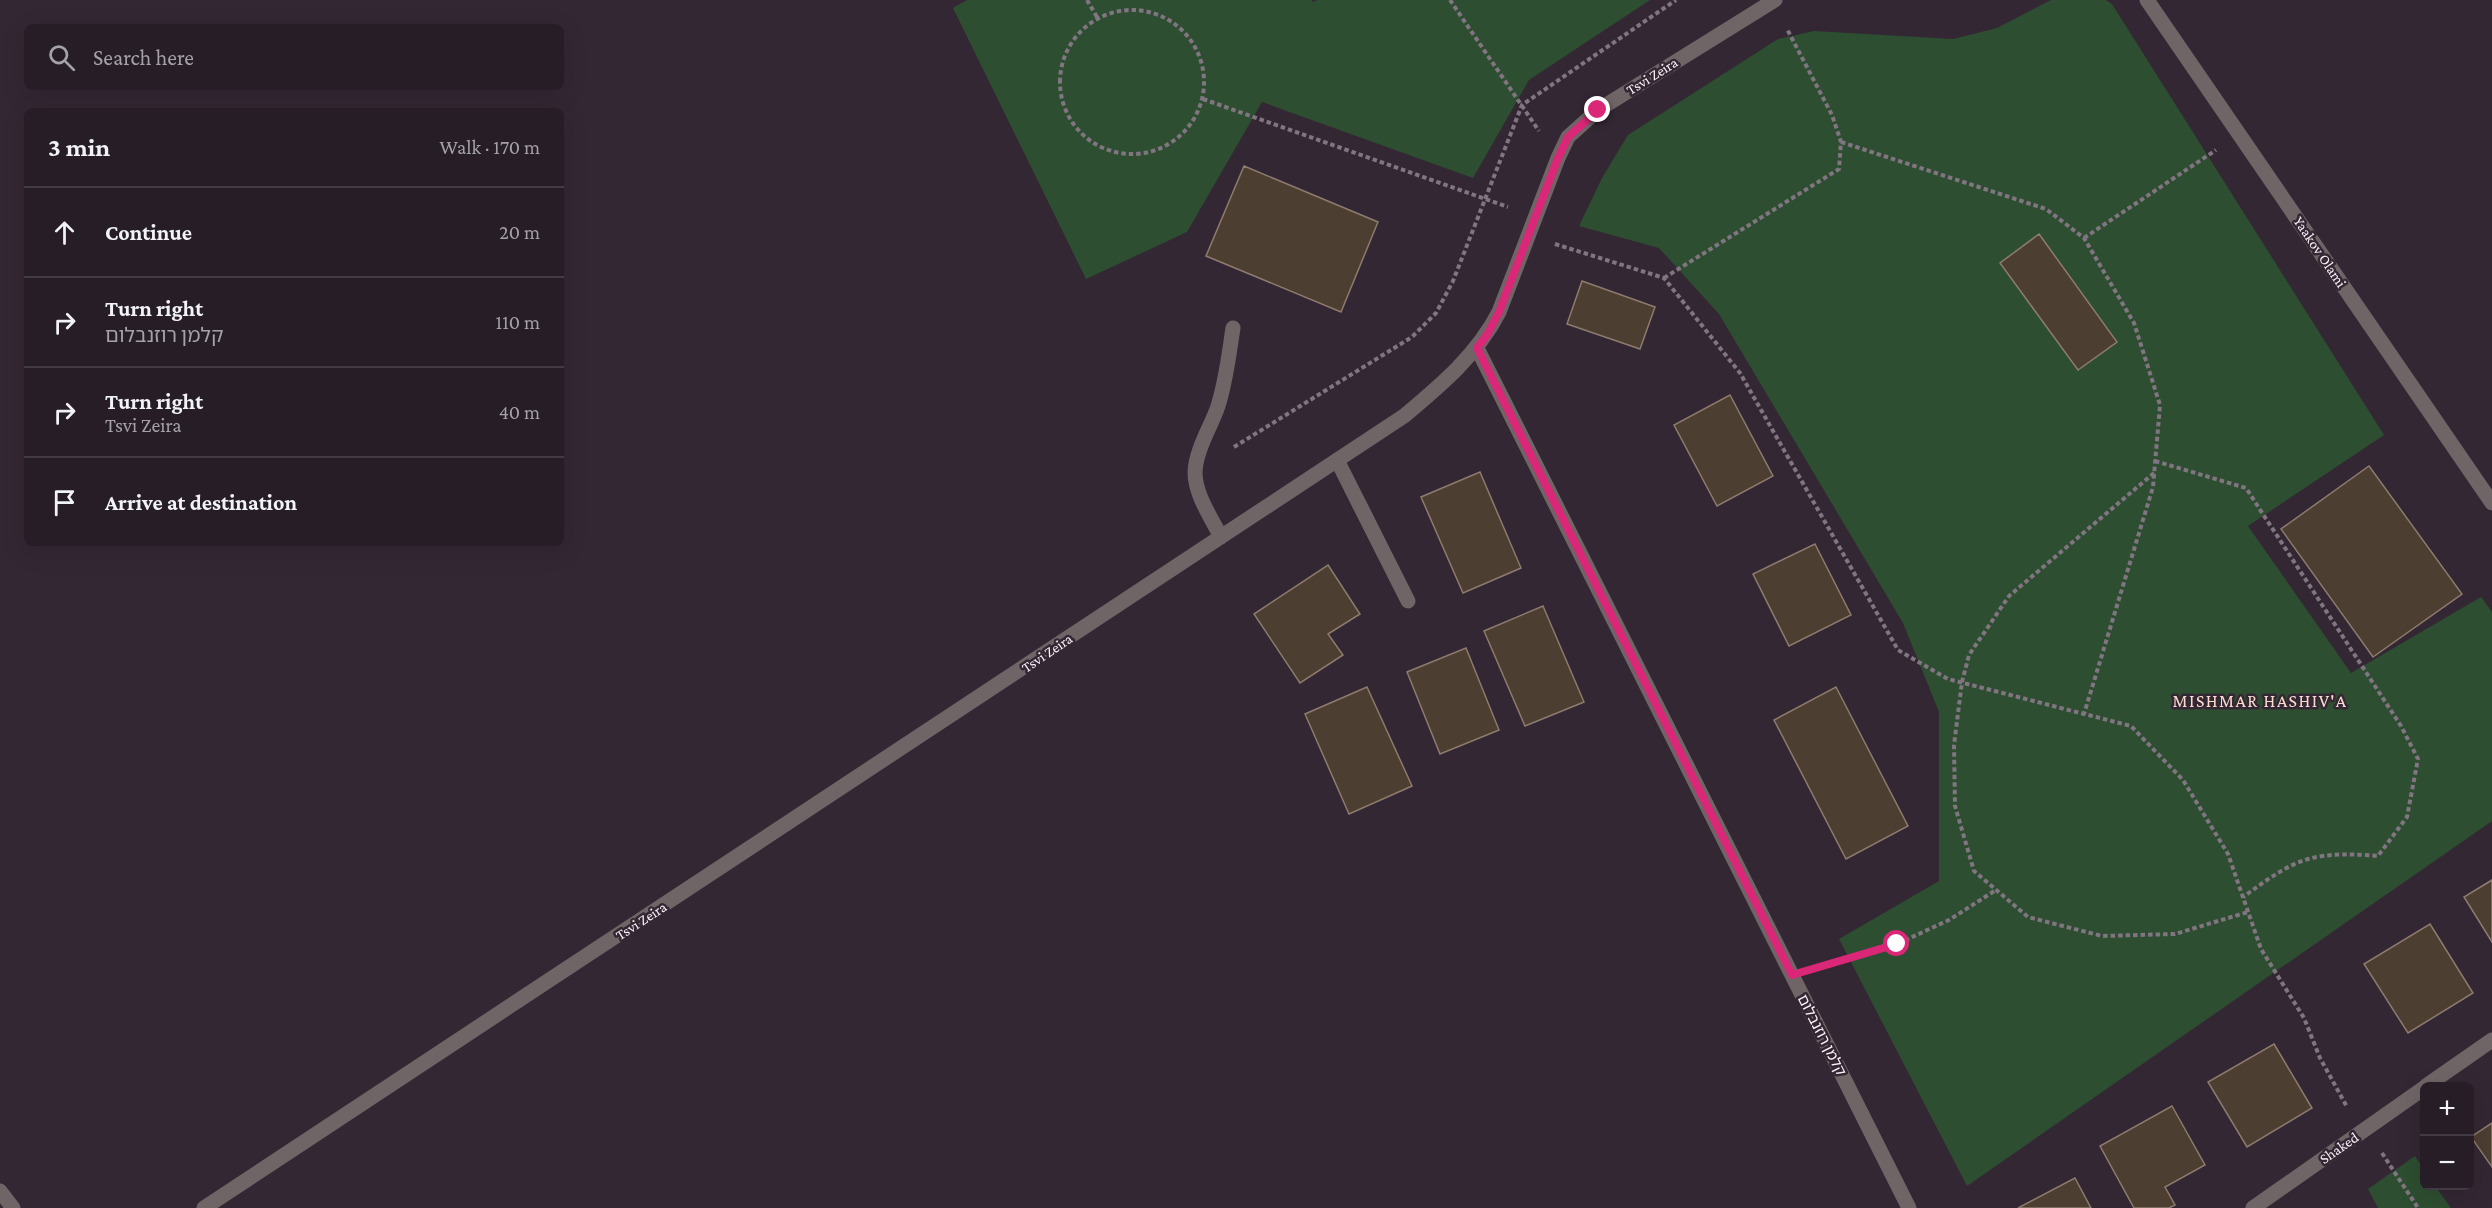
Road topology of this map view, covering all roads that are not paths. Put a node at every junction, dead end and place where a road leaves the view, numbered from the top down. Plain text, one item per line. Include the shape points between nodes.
1 (1774, 0) edge
2 (2147, 0) edge
3 (1233, 328) dead end
4 (1477, 348) junction
5 (1337, 460) junction
6 (2492, 503) edge
7 (1221, 537) junction
8 (1408, 601) dead end
9 (2492, 1040) edge
10 (2432, 1082) edge
11 (2420, 1091) edge
12 (0, 1191) edge
13 (13, 1208) edge
14 (204, 1208) edge
15 (1909, 1208) edge
16 (2253, 1208) edge

1 - 4 street, Tsvi Zeira via 1598,110 1568,137 1499,312
2 - 6 street, Yaakov Olami
3 - 7 street via 1218,406 1195,471 1197,489
4 - 5 street, Tsvi Zeira via 1448,380 1404,416
4 - 15 street, קלמן רוזנבלום
5 - 7 street, Tsvi Zeira
5 - 8 street
7 - 14 street, Tsvi Zeira
9 - 10 street, Shaked
11 - 16 street, Shaked
12 - 13 street

